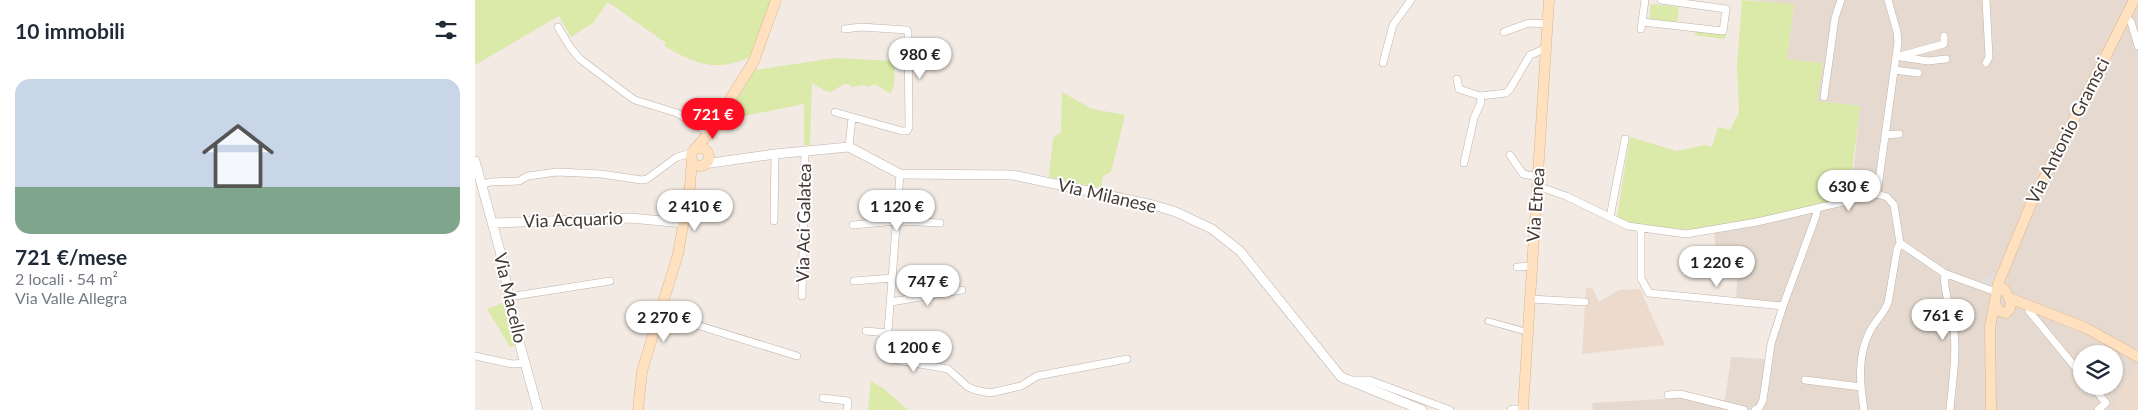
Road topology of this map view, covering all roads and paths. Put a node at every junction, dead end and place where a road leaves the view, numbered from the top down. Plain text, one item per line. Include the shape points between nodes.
1 (776, 0) edge
2 (1411, 0) edge
3 (1549, 0) edge
4 (1645, 0) edge
5 (1661, 0) edge
6 (1841, 0) edge
7 (1888, 0) edge
8 (1986, 0) edge
9 (2134, 0) edge
10 (2126, 17) junction
11 (1548, 24) junction
12 (558, 26) dead end
13 (845, 29) dead end
14 (1504, 32) dead end
15 (1944, 36) dead end
16 (2138, 46) edge
17 (1547, 48) junction
18 (1896, 56) junction
19 (1946, 59) dead end
20 (1383, 63) dead end
21 (1986, 63) dead end
22 (1894, 70) junction
23 (1918, 74) dead end
24 (1457, 79) dead end
25 (1480, 96) junction
26 (1824, 97) dead end
27 (835, 112) dead end
28 (852, 117) junction
29 (709, 133) junction
30 (1899, 134) dead end
31 (1885, 135) junction
32 (1625, 139) dead end
33 (849, 147) junction
34 (805, 150) junction
35 (693, 154) junction
36 (775, 154) junction
37 (1510, 154) dead end
38 (706, 159) junction
39 (475, 161) edge
40 (1464, 163) dead end
41 (900, 174) junction
42 (1537, 182) junction
43 (479, 186) edge
44 (689, 186) junction
45 (1877, 194) junction
46 (1817, 208) junction
47 (1610, 217) junction
48 (774, 221) dead end
49 (897, 221) junction
50 (493, 223) junction
51 (684, 223) junction
52 (940, 223) dead end
53 (853, 225) dead end
54 (1641, 228) junction
55 (1900, 243) junction
56 (1532, 266) junction
57 (1517, 268) dead end
58 (1944, 273) junction
59 (893, 278) junction
60 (610, 281) dead end
61 (855, 281) dead end
62 (963, 290) dead end
63 (2002, 292) junction
64 (802, 296) dead end
65 (508, 297) junction
66 (1530, 299) junction
67 (891, 302) junction
68 (1585, 302) dead end
69 (1995, 304) junction
70 (1783, 306) junction
71 (2029, 311) junction
72 (2007, 312) junction
73 (2041, 312) junction
74 (661, 314) junction
75 (1488, 322) dead end
76 (866, 331) dead end
77 (1527, 332) junction
78 (888, 333) junction
79 (1990, 344) junction
80 (475, 356) edge
81 (797, 356) dead end
82 (2138, 357) edge
83 (1127, 359) dead end
84 (526, 363) junction
85 (2073, 364) edge
86 (1805, 380) dead end
87 (1348, 381) junction
88 (1861, 387) junction
89 (1668, 395) dead end
90 (2099, 395) edge
91 (823, 398) dead end
92 (538, 410) edge
93 (638, 410) edge
94 (847, 410) edge
95 (1422, 410) edge
96 (1450, 410) edge
97 (1512, 410) edge
98 (1523, 410) edge
99 (1743, 410) edge
100 (1755, 410) edge
101 (1864, 410) edge
102 (1950, 410) edge
103 (1991, 410) edge
104 (2098, 410) edge

1 - 29 main road via 754,61
2 - 20 street via 1393,25
3 - 11 main road, Via Etnea
4 - 5 street via 1641,25 1723,31 1726,9
6 - 26 street via 1835,18
7 - 18 street via 1897,32
8 - 21 street via 1989,57
9 - 10 main road, Via Antonio Gramsci
10 - 16 street via 2131,22
10 - 63 main road, Via Antonio Gramsci via 2031,204 2006,264
11 - 14 street via 1529,23
11 - 17 main road, Via Etnea
12 - 29 street via 573,52 625,94 677,113
13 - 28 street via 861,27 908,32 907,131
15 - 18 street via 1944,44
17 - 25 street via 1530,55 1506,93
17 - 42 main road, Via Etnea
18 - 19 street via 1927,61
18 - 22 street
22 - 23 street
22 - 31 street
24 - 25 street via 1459,90
25 - 40 street
27 - 28 street
28 - 33 street
29 - 35 main road
29 - 38 main road
30 - 31 street
31 - 45 street
32 - 47 street
33 - 34 street
33 - 41 street, Via Milanese
34 - 36 street
34 - 64 street, Via Aci Galatea
35 - 38 main road via 701,148
35 - 38 main road via 695,164
35 - 43 street via 677,157 642,180 557,172
35 - 44 main road
36 - 38 street via 722,161
36 - 48 street
37 - 42 street via 1523,174
38 - 44 main road
39 - 43 street, Via Macello
41 - 49 street
41 - 87 street, Via Milanese via 1013,175 1153,205 1195,221 1212,229 1240,251 1336,373
42 - 47 street
42 - 56 main road, Via Etnea
43 - 50 street, Via Macello
44 - 51 main road
45 - 46 street
45 - 55 street via 1887,197 1894,205
46 - 54 street via 1686,234
46 - 70 street
47 - 54 street via 1627,226
49 - 52 street
49 - 53 street
49 - 59 street
50 - 51 street, Via Acquario via 630,218
50 - 65 street, Via Macello
51 - 74 main road
54 - 70 street via 1641,278 1649,292
55 - 58 street
55 - 88 street via 1888,303 1869,332 1863,351 1859,374
56 - 57 street
56 - 66 main road, Via Etnea
58 - 63 street
58 - 102 street via 1954,332
59 - 61 street
59 - 67 street
60 - 65 street
62 - 67 street
63 - 69 main road
63 - 72 main road via 2011,304
63 - 73 main road
65 - 84 street, Via Macello
66 - 68 street
66 - 77 main road, Via Etnea
67 - 78 street
69 - 72 main road via 1999,311
69 - 79 main road
70 - 100 street via 1771,344 1763,400
71 - 72 main road
71 - 73 main road
71 - 85 street
72 - 79 main road via 1996,326
73 - 82 main road via 2086,328
74 - 81 street
74 - 93 main road via 642,371
75 - 77 street
76 - 78 street
77 - 98 main road, Via Etnea
78 - 83 street via 886,358 948,369 968,387 990,393 1021,386 1037,376
79 - 103 main road
80 - 84 street via 511,364
84 - 92 street, Via Macello
86 - 88 street
87 - 95 street, Via Milanese
87 - 96 street via 1369,380
88 - 101 street
89 - 99 street via 1680,394
90 - 104 street via 2106,403
91 - 94 street via 848,401
97 - 98 street

